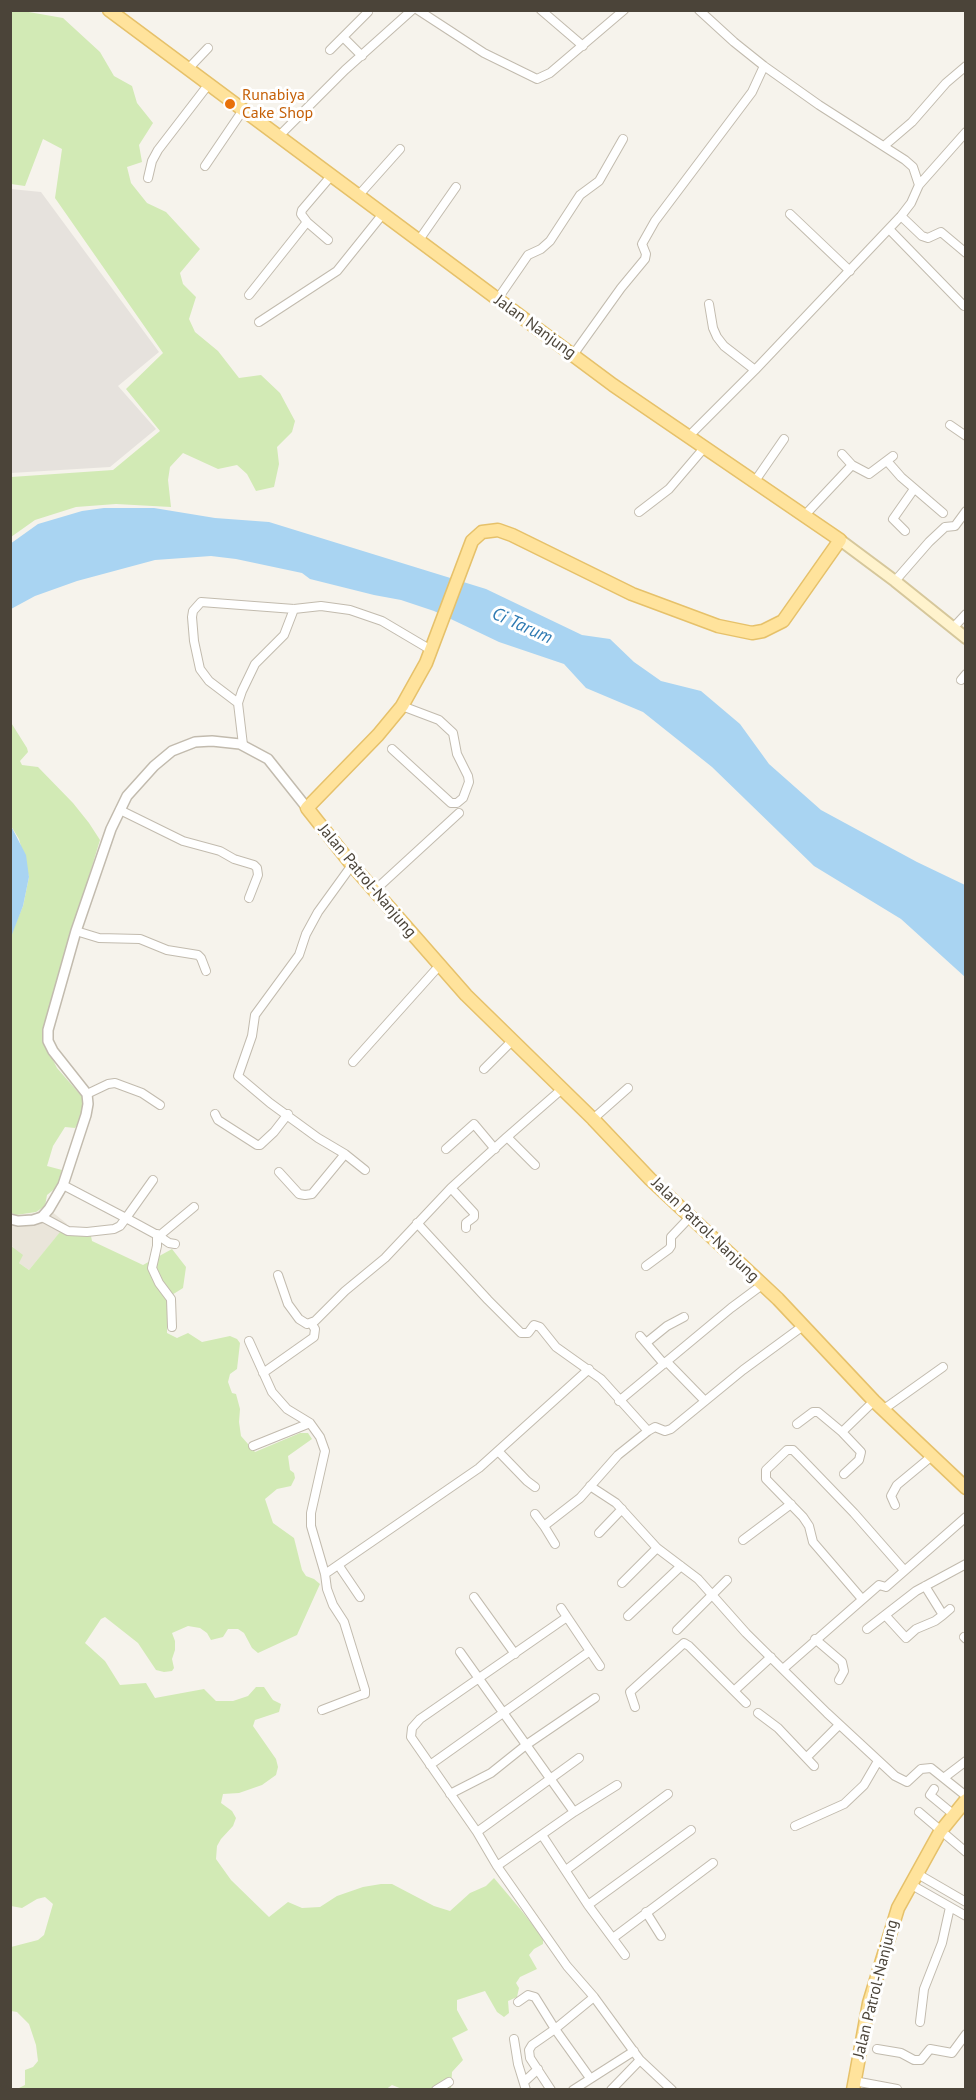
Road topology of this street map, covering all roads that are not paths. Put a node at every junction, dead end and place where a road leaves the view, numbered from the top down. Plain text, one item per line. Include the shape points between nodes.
1 (109, 10) edge
2 (412, 10) edge
3 (418, 10) edge
4 (541, 10) edge
5 (624, 10) edge
6 (699, 10) edge
7 (368, 12) dead end
8 (343, 37) junction
9 (583, 46) junction
10 (208, 48) dead end
11 (330, 50) dead end
12 (362, 56) junction
13 (764, 66) junction
14 (966, 66) edge
15 (188, 69) junction
16 (208, 85) junction
17 (243, 110) junction
18 (966, 132) edge
19 (279, 136) junction
20 (622, 139) dead end
21 (884, 146) junction
22 (400, 149) dead end
23 (205, 166) dead end
24 (331, 176) junction
25 (148, 178) dead end
26 (919, 185) junction
27 (456, 187) dead end
28 (358, 196) junction
29 (790, 214) dead end
30 (382, 215) junction
31 (901, 216) junction
32 (307, 222) junction
33 (889, 229) junction
34 (328, 240) dead end
35 (419, 240) junction
36 (966, 253) edge
37 (850, 271) junction
38 (249, 295) dead end
39 (497, 300) junction
40 (709, 304) dead end
41 (964, 306) dead end
42 (259, 322) dead end
43 (573, 355) junction
44 (755, 370) junction
45 (950, 425) dead end
46 (689, 436) junction
47 (966, 436) edge
48 (784, 440) dead end
49 (704, 448) junction
50 (842, 454) dead end
51 (852, 465) junction
52 (756, 481) junction
53 (914, 489) junction
54 (966, 511) edge
55 (639, 512) dead end
56 (944, 513) dead end
57 (805, 515) junction
58 (904, 531) dead end
59 (840, 540) junction
60 (895, 580) junction
61 (294, 609) junction
62 (966, 614) edge
63 (953, 628) junction
64 (966, 638) edge
65 (432, 646) junction
66 (238, 704) junction
67 (402, 706) junction
68 (243, 746) junction
69 (392, 749) dead end
70 (307, 808) junction
71 (120, 810) junction
72 (459, 813) dead end
73 (352, 865) junction
74 (374, 891) junction
75 (249, 898) dead end
76 (76, 931) junction
77 (439, 966) junction
78 (206, 970) dead end
79 (513, 1040) junction
80 (353, 1062) dead end
81 (484, 1069) dead end
82 (628, 1088) dead end
83 (562, 1089) junction
84 (87, 1094) junction
85 (160, 1105) dead end
86 (215, 1114) dead end
87 (288, 1114) junction
88 (593, 1119) junction
89 (507, 1137) junction
90 (446, 1149) dead end
91 (495, 1149) junction
92 (345, 1154) junction
93 (535, 1165) dead end
94 (365, 1170) dead end
95 (279, 1172) dead end
96 (153, 1180) dead end
97 (63, 1185) junction
98 (451, 1188) junction
99 (194, 1207) dead end
100 (42, 1217) junction
101 (690, 1217) junction
102 (126, 1218) junction
103 (10, 1219) edge
104 (417, 1223) junction
105 (466, 1228) dead end
106 (158, 1235) junction
107 (175, 1244) dead end
108 (646, 1266) dead end
109 (278, 1275) dead end
110 (762, 1286) junction
111 (684, 1317) dead end
112 (311, 1323) junction
113 (803, 1326) junction
114 (172, 1327) dead end
115 (640, 1336) dead end
116 (249, 1341) dead end
117 (646, 1342) junction
118 (665, 1363) junction
119 (943, 1367) dead end
120 (588, 1369) junction
121 (263, 1373) junction
122 (619, 1401) junction
123 (705, 1401) junction
124 (879, 1405) junction
125 (310, 1424) junction
126 (797, 1424) dead end
127 (648, 1431) junction
128 (842, 1432) junction
129 (253, 1446) dead end
130 (498, 1450) junction
131 (932, 1456) junction
132 (844, 1474) dead end
133 (590, 1486) junction
134 (535, 1487) dead end
135 (966, 1488) edge
136 (791, 1504) junction
137 (895, 1505) dead end
138 (622, 1509) junction
139 (535, 1514) dead end
140 (966, 1517) edge
141 (544, 1526) junction
142 (599, 1533) dead end
143 (743, 1540) dead end
144 (555, 1544) dead end
145 (657, 1548) junction
146 (966, 1564) edge
147 (339, 1566) junction
148 (681, 1566) junction
149 (904, 1570) junction
150 (325, 1574) junction
151 (727, 1580) dead end
152 (622, 1583) dead end
153 (925, 1586) junction
154 (712, 1596) junction
155 (360, 1597) dead end
156 (474, 1598) dead end
157 (862, 1599) junction
158 (561, 1608) dead end
159 (950, 1609) dead end
160 (885, 1615) junction
161 (943, 1615) junction
162 (628, 1616) dead end
163 (567, 1617) junction
164 (867, 1629) dead end
165 (677, 1630) dead end
166 (815, 1640) junction
167 (590, 1651) junction
168 (460, 1652) dead end
169 (515, 1654) junction
170 (771, 1657) junction
171 (600, 1666) dead end
172 (783, 1669) junction
173 (481, 1679) junction
174 (839, 1680) dead end
175 (735, 1690) junction
176 (595, 1698) dead end
177 (746, 1703) dead end
178 (635, 1707) dead end
179 (322, 1710) dead end
180 (502, 1712) junction
181 (758, 1713) dead end
182 (839, 1725) junction
183 (526, 1745) junction
184 (579, 1758) dead end
185 (804, 1758) junction
186 (878, 1761) junction
187 (966, 1761) edge
188 (430, 1765) junction
189 (814, 1766) dead end
190 (945, 1777) junction
191 (550, 1778) junction
192 (617, 1785) dead end
193 (934, 1789) dead end
194 (450, 1794) junction
195 (668, 1794) dead end
196 (966, 1798) edge
197 (574, 1812) junction
198 (919, 1812) dead end
199 (953, 1814) junction
200 (795, 1826) dead end
201 (691, 1830) dead end
202 (477, 1832) junction
203 (940, 1832) junction
204 (542, 1835) junction
205 (966, 1852) edge
206 (713, 1863) dead end
207 (497, 1866) junction
208 (566, 1870) junction
209 (913, 1879) junction
210 (966, 1902) edge
211 (588, 1905) junction
212 (950, 1907) junction
213 (646, 1912) junction
214 (966, 1916) edge
215 (661, 1936) dead end
216 (613, 1938) junction
217 (625, 1955) dead end
218 (594, 1997) junction
219 (518, 2002) dead end
220 (920, 2022) dead end
221 (555, 2029) junction
222 (966, 2034) edge
223 (514, 2039) dead end
224 (877, 2049) dead end
225 (634, 2051) junction
226 (640, 2060) junction
227 (538, 2069) junction
228 (590, 2078) junction
229 (449, 2082) dead end
230 (853, 2085) edge
231 (525, 2086) edge
232 (897, 2089) edge
233 (436, 2090) edge
234 (551, 2090) edge
235 (573, 2090) edge
236 (611, 2090) edge
237 (672, 2090) edge

1 - 15 main road, Jalan Nanjung
2 - 12 street
3 - 9 street via 484,53 537,80
4 - 9 street
5 - 9 street
6 - 13 street
7 - 8 street
8 - 11 street
8 - 12 street
10 - 15 street
12 - 19 street
13 - 21 street
13 - 43 street via 752,92 655,221 642,244 645,259
14 - 21 street
15 - 16 main road, Jalan Nanjung
16 - 17 main road, Jalan Nanjung
16 - 25 street via 158,150
17 - 19 main road, Jalan Nanjung
17 - 23 street
18 - 26 street
19 - 24 main road, Jalan Nanjung
20 - 39 street via 599,181 580,195 549,241 523,261
21 - 26 street via 913,167
22 - 28 street
24 - 28 main road, Jalan Nanjung
24 - 32 street via 302,210
26 - 31 street
27 - 35 street
28 - 30 main road, Jalan Nanjung
29 - 37 street
30 - 35 main road, Jalan Nanjung
30 - 42 street via 337,271
31 - 33 street
31 - 36 street via 922,236 928,238 941,232
32 - 34 street
32 - 38 street
33 - 37 street
33 - 41 street
35 - 39 main road, Jalan Nanjung
37 - 44 street
39 - 43 main road, Jalan Nanjung
40 - 44 street via 717,338
43 - 46 main road, Jalan Nanjung
44 - 46 street
45 - 47 street
46 - 49 main road, Jalan Nanjung
48 - 52 street
49 - 52 main road, Jalan Nanjung
49 - 55 street via 669,489
50 - 51 street
51 - 53 street via 868,474 890,458
51 - 57 street
52 - 57 main road, Jalan Nanjung
53 - 56 street
53 - 58 street via 893,519
54 - 60 street via 955,526 945,527
57 - 59 main road, Jalan Nanjung
59 - 60 main road, Jalan Nanjung
59 - 65 main road, Jalan Patrol-Nanjung via 783,621 752,633 718,626 632,594 512,535 490,529 472,541
60 - 63 main road, Jalan Nanjung
61 - 65 street via 321,606 350,610
61 - 66 street via 284,635 255,664
61 - 66 street via 201,602 193,611 200,669
62 - 63 street
63 - 64 main road, Jalan Nanjung
65 - 67 main road, Jalan Patrol-Nanjung
66 - 68 street
67 - 69 street via 439,720 453,733 469,782 463,798 451,803
67 - 70 main road, Jalan Patrol-Nanjung
68 - 70 street via 274,765
68 - 71 street via 212,741 180,746 154,766 127,795
70 - 73 main road, Jalan Patrol-Nanjung
71 - 75 street via 183,841 220,851 257,868
71 - 76 street
72 - 74 street
73 - 74 main road, Jalan Patrol-Nanjung
73 - 87 street via 318,912 299,955 255,1015 238,1074
74 - 77 main road, Jalan Patrol-Nanjung
76 - 78 street via 99,938 130,937 167,950 198,955
76 - 84 street via 48,1041
77 - 79 main road, Jalan Patrol-Nanjung
77 - 80 street
79 - 81 street
79 - 83 main road, Jalan Patrol-Nanjung
82 - 88 street
83 - 88 main road, Jalan Patrol-Nanjung
83 - 89 street
84 - 85 street via 115,1083
84 - 97 street via 86,1115
86 - 87 street via 218,1120 257,1145
87 - 92 street
88 - 101 main road, Jalan Patrol-Nanjung
89 - 91 street
89 - 93 street
90 - 91 street via 474,1124
91 - 98 street
92 - 94 street
92 - 95 street via 312,1194 299,1194
96 - 102 street
97 - 100 street
97 - 102 street
98 - 104 street
98 - 105 street via 474,1213
99 - 106 street
100 - 102 street via 68,1231 87,1232 120,1226
100 - 103 street
101 - 108 street via 671,1237 669,1249
101 - 110 main road, Jalan Patrol-Nanjung
102 - 106 street
104 - 112 street via 385,1258
104 - 120 street via 521,1332 528,1333 537,1325 556,1347
106 - 107 street
106 - 114 street via 152,1268 171,1299
109 - 112 street via 288,1304 303,1322
110 - 113 main road, Jalan Patrol-Nanjung
110 - 118 street
111 - 117 street
112 - 121 street via 314,1337
113 - 123 street
113 - 124 main road, Jalan Patrol-Nanjung
115 - 117 street
116 - 121 street
117 - 118 street
118 - 122 street
118 - 123 street
119 - 124 street
120 - 122 street
120 - 130 street
121 - 125 street via 279,1400
122 - 127 street
123 - 127 street via 668,1431 655,1427
124 - 128 street
124 - 131 main road, Jalan Patrol-Nanjung
125 - 129 street
125 - 150 street via 325,1451 311,1526
126 - 128 street via 818,1412
127 - 133 street via 618,1455
128 - 132 street via 861,1454
130 - 134 street
130 - 147 street via 479,1468
131 - 135 main road, Jalan Patrol-Nanjung
131 - 137 street via 897,1485 891,1496
133 - 138 street
133 - 141 street
136 - 143 street
136 - 149 street via 765,1476 766,1470 790,1449 854,1512
136 - 157 street via 809,1526 813,1542
138 - 142 street
138 - 145 street
139 - 141 street
140 - 149 street
141 - 144 street
145 - 148 street
145 - 152 street
146 - 153 street
147 - 150 street
147 - 155 street
148 - 154 street
148 - 162 street
149 - 157 street via 886,1587 879,1585
150 - 179 street via 333,1605 351,1639 365,1694
151 - 154 street
153 - 160 street
153 - 161 street
154 - 165 street
154 - 170 street
156 - 169 street
157 - 166 street
158 - 163 street
159 - 161 street
160 - 161 street via 906,1638
160 - 164 street
163 - 167 street
163 - 169 street
166 - 172 street
166 - 174 street via 842,1662 844,1671
167 - 171 street
167 - 180 street
168 - 173 street
169 - 173 street
170 - 172 street
170 - 175 street
172 - 182 street
173 - 180 street
173 - 188 street via 412,1728 411,1737
175 - 177 street
175 - 178 street via 684,1644 630,1692
176 - 183 street
180 - 183 street
180 - 188 street
181 - 185 street via 778,1728
182 - 185 street
182 - 186 street
183 - 191 street
183 - 194 street via 491,1773
184 - 191 street
185 - 189 street
186 - 190 street via 907,1782 927,1768
186 - 200 street via 864,1785 844,1804
187 - 190 street
188 - 194 street
190 - 196 street
191 - 197 street
191 - 202 street
192 - 197 street
193 - 199 street via 930,1795
194 - 202 street
195 - 208 street
196 - 199 main road, Jalan Patrol-Nanjung
197 - 204 street
198 - 203 street
199 - 203 main road, Jalan Patrol-Nanjung
201 - 211 street
202 - 207 street
203 - 205 street
203 - 209 main road, Jalan Patrol-Nanjung
204 - 207 street
204 - 208 street
206 - 213 street
207 - 218 street via 567,1966
208 - 211 street
209 - 210 street
209 - 212 street
209 - 230 main road, Jalan Patrol-Nanjung via 898,1908 879,1966
211 - 216 street
212 - 214 street
212 - 220 street via 924,1989
213 - 215 street
213 - 216 street
216 - 217 street
218 - 221 street
218 - 225 street
219 - 221 street via 528,1995 535,1996
221 - 227 street via 529,2050
221 - 228 street
222 - 224 street via 952,2054 930,2049 921,2060
223 - 231 street
225 - 226 street
225 - 228 street
226 - 236 street
226 - 237 street
227 - 231 street
227 - 234 street
228 - 235 street
229 - 233 street
230 - 232 street

